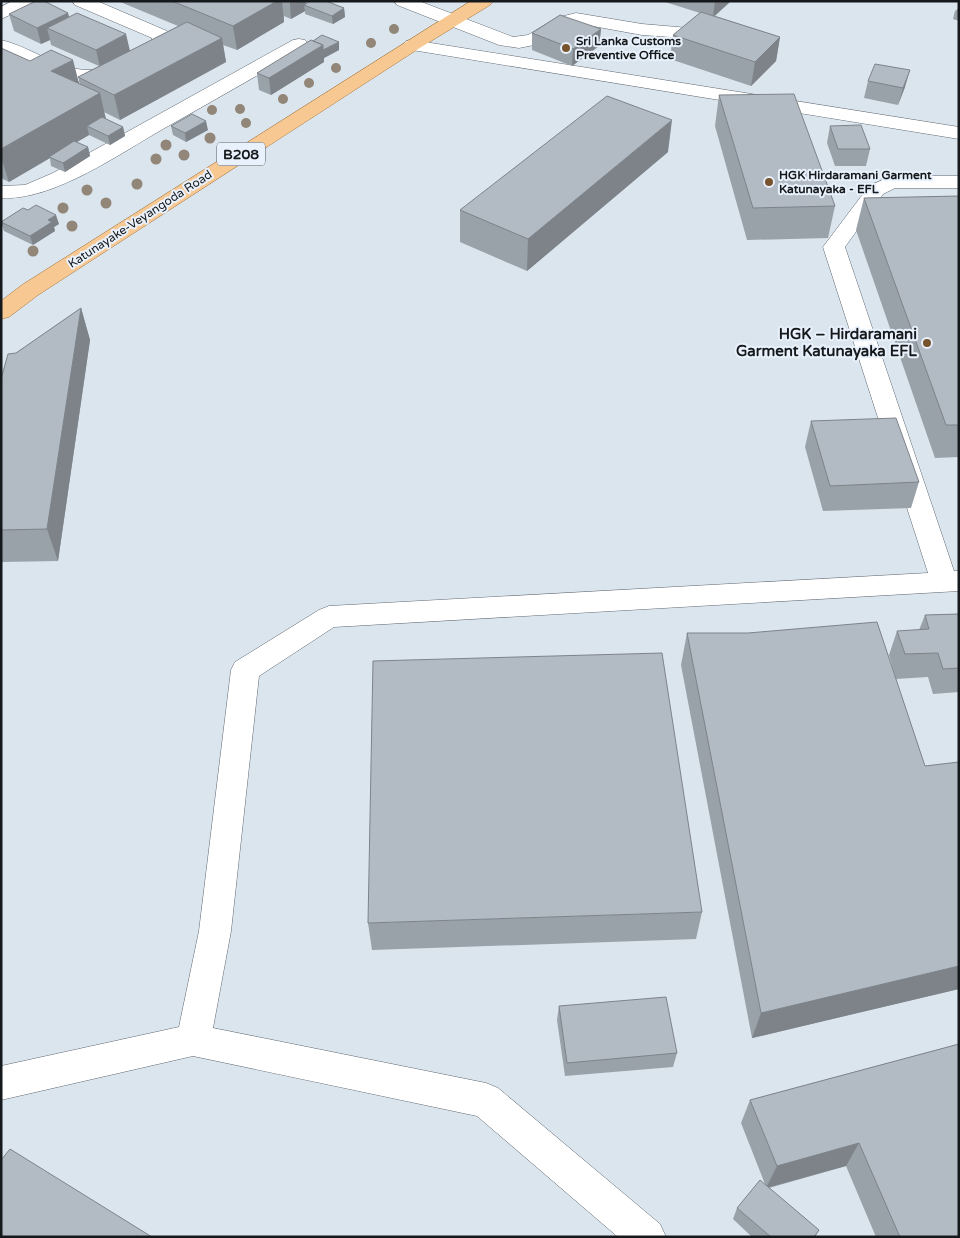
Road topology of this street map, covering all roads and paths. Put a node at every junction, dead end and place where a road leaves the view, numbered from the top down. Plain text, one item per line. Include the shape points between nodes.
1 (26, 1) edge
2 (81, 1) edge
3 (403, 1) edge
4 (484, 1) edge
5 (1, 14) edge
6 (452, 21) junction
7 (733, 41) edge
8 (300, 44) edge
9 (1, 45) edge
10 (412, 45) junction
11 (959, 133) edge
12 (959, 182) edge
13 (1, 192) edge
14 (1, 312) edge
15 (952, 582) edge
16 (193, 1040) junction
17 (1, 1083) edge
18 (647, 1237) edge

1 - 5 lane
2 - 9 lane via 161,35 161,44 111,73 91,76 67,74
3 - 6 lane
4 - 6 main road, Katunayake-Veyangoda Road / B208
6 - 7 lane via 517,43 529,41 562,21 575,18 645,30 716,35
6 - 10 main road, Katunayake-Veyangoda Road / B208
8 - 13 lane via 44,186 12,194
10 - 11 lane
10 - 14 main road, Katunayake-Veyangoda Road / B208 via 30,290
12 - 15 lane via 891,182 876,190 834,247
15 - 16 lane via 329,617 245,670 214,931
16 - 17 lane
16 - 18 lane via 486,1100

